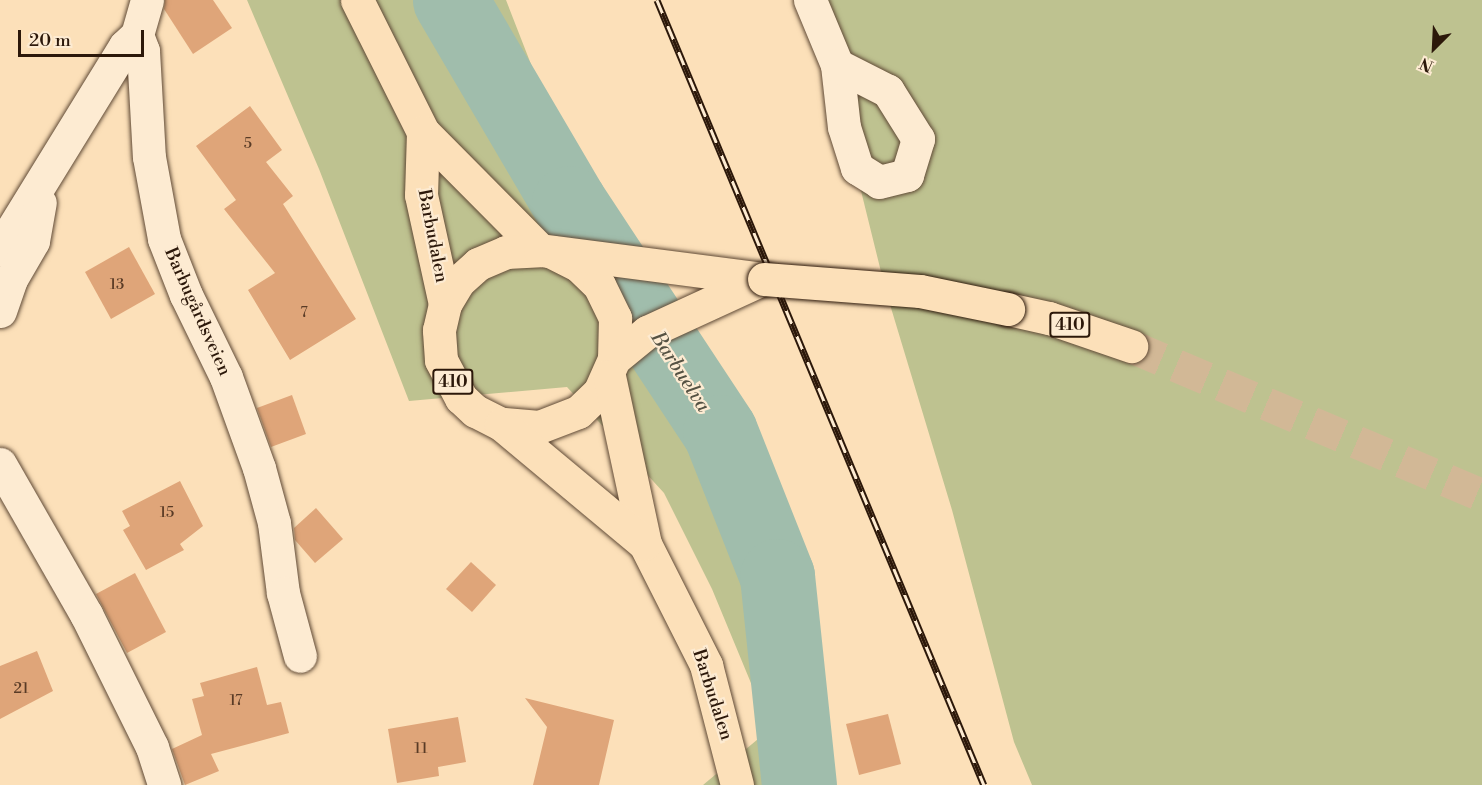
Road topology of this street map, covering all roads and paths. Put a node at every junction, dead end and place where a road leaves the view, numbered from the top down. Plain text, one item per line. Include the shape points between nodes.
1 (147, 0) edge
2 (357, 0) edge
3 (810, 0) edge
4 (137, 35) junction
5 (837, 65) dead end
6 (423, 132) junction
7 (43, 183) junction
8 (0, 249) edge
9 (546, 251) junction
10 (764, 279) junction
11 (445, 303) junction
12 (0, 311) edge
13 (1131, 346) tunnel mouth
14 (612, 368) junction
15 (501, 424) junction
16 (0, 464) edge
17 (645, 544) junction
18 (300, 656) dead end
19 (164, 785) edge
20 (737, 785) edge

1 - 4 street
2 - 6 main road, Barbudalen / 410
3 - 5 street
4 - 7 street via 125,46
4 - 18 street, Barbugårdsveien via 143,51 149,157 164,239 226,377 259,468
6 - 9 main road, Barbudalen / 410
6 - 11 main road, Barbudalen / 410 via 421,195
7 - 8 street
7 - 12 street via 33,241 11,279
9 - 10 main road, 410
9 - 11 main road, 410 via 506,252 478,264 458,282
9 - 14 main road, 410 via 579,266 599,285 615,318
10 - 13 main road, 410, bridge via 920,291 1049,318
10 - 14 main road, 410 via 647,332
11 - 15 main road, 410 via 439,330 441,360 461,398 475,411
14 - 15 main road, 410 via 600,391 578,412 539,427
14 - 17 main road, Barbudalen / 410
15 - 17 main road, Barbudalen / 410
16 - 19 street via 86,614 152,747
17 - 20 main road, Barbudalen / 410 via 706,665

